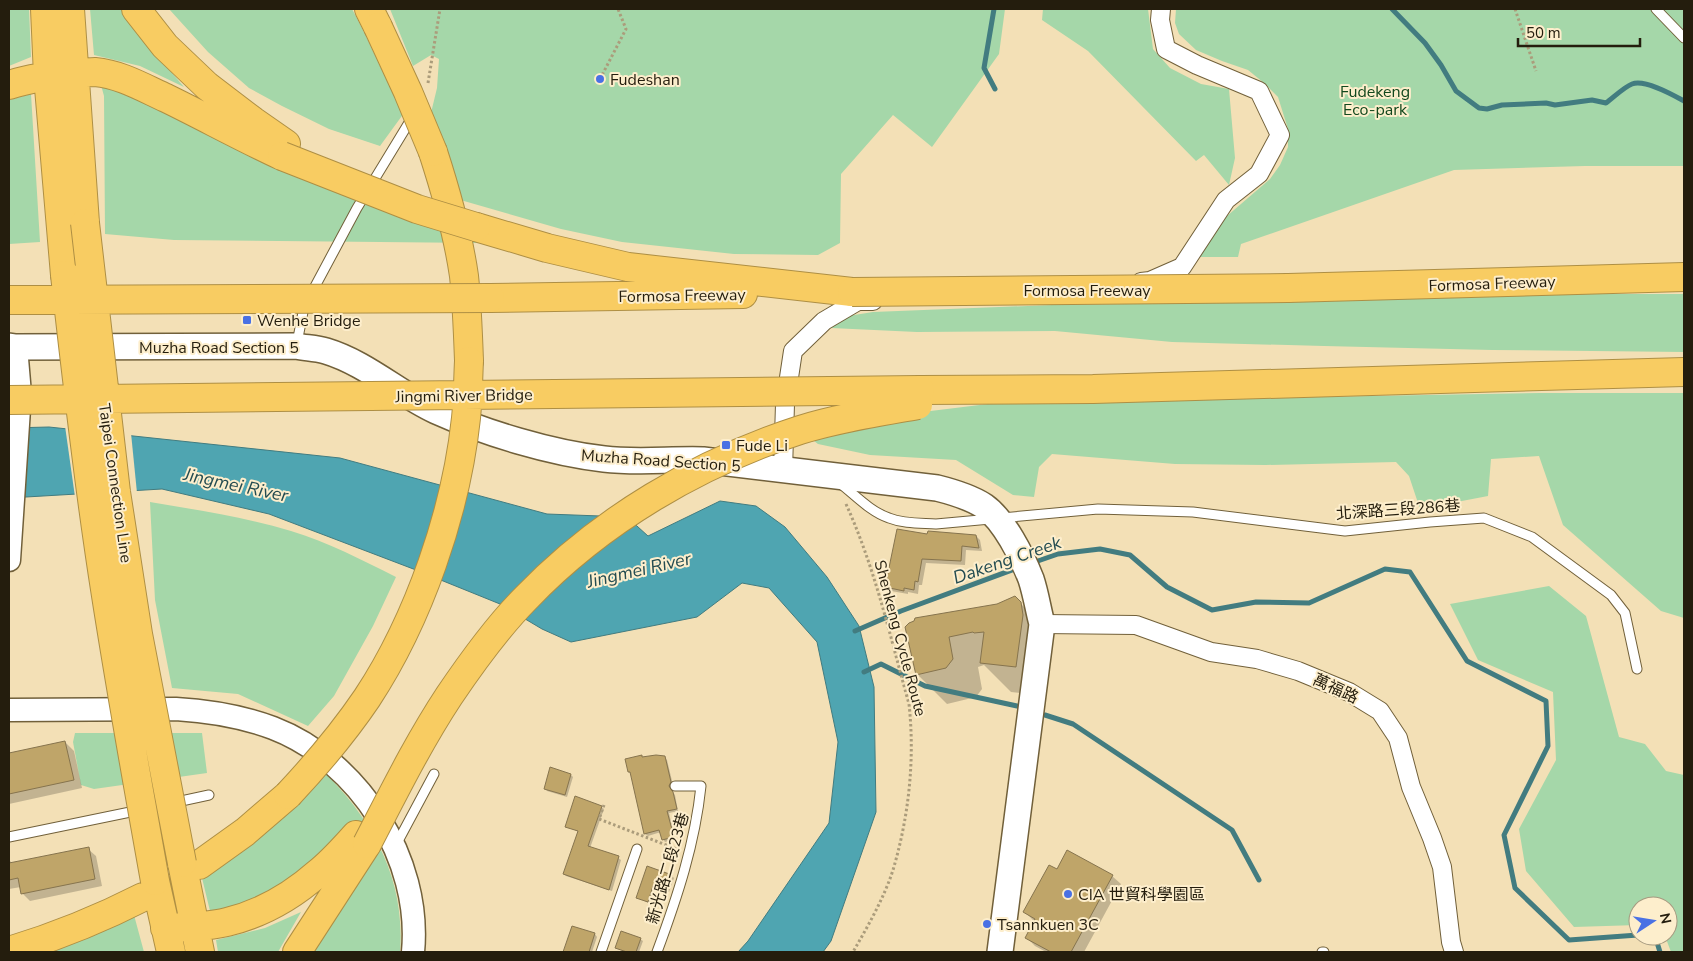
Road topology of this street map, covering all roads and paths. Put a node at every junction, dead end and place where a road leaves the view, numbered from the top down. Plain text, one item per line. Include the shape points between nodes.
1 (45, 9) edge
2 (70, 9) edge
3 (136, 9) edge
4 (440, 9) edge
5 (618, 9) edge
6 (1161, 9) edge
7 (1515, 9) edge
8 (1656, 9) edge
9 (373, 18) edge
10 (1684, 38) edge
11 (1536, 71) dead end
12 (61, 75) junction
13 (600, 79) dead end
14 (9, 84) edge
15 (427, 93) joint
16 (285, 150) junction
17 (1684, 277) edge
18 (852, 292) junction
19 (9, 300) edge
20 (296, 346) junction
21 (13, 352) edge
22 (1684, 372) edge
23 (919, 397) junction
24 (9, 400) edge
25 (783, 470) junction
26 (833, 476) junction
27 (996, 518) junction
28 (9, 554) edge
29 (1042, 624) junction
30 (1637, 670) dead end
31 (9, 710) edge
32 (434, 774) dead end
33 (675, 786) dead end
34 (209, 795) dead end
35 (604, 805) dead end
36 (9, 837) edge
37 (361, 840) junction
38 (395, 847) junction
39 (637, 849) dead end
40 (689, 853) junction
41 (191, 864) junction
42 (149, 889) junction
43 (197, 939) edge
44 (168, 940) edge
45 (9, 951) edge
46 (297, 952) edge
47 (413, 952) edge
48 (601, 952) edge
49 (657, 952) edge
50 (853, 952) edge
51 (1000, 952) edge
52 (1454, 952) edge

1 - 12 highway, Taipei Connection Line
2 - 12 highway, Taipei Connection Line
3 - 16 highway via 165,46 207,86
4 - 15 path
5 - 13 path via 626,29
6 - 25 street via 1166,49 1259,91 1280,135 1258,174 1226,200 1182,267 1150,281 1090,292 858,301 824,321 793,351 785,404
7 - 11 path
8 - 10 lane
9 - 41 highway, bridge via 433,152 445,188 464,276 469,361 466,418 452,498 418,600 367,697 310,772 288,795 245,832
12 - 14 highway
12 - 16 highway via 95,72 119,77 246,140
12 - 41 highway, Taipei Connection Line, bridge via 85,222 116,492 138,634
12 - 42 highway, Taipei Connection Line, bridge via 65,276 98,543 132,750
15 - 20 lane via 357,208 304,307
16 - 18 highway, bridge via 372,192 417,209 547,248 628,267
17 - 18 highway, Formosa Freeway, bridge via 1288,288
18 - 19 highway, Formosa Freeway, bridge via 628,297
20 - 21 main road, Muzha Road Section 5
20 - 25 main road, Muzha Road Section 5, bridge via 326,351 354,363 434,410 470,425 570,454 603,459 703,460
21 - 28 street via 20,394
22 - 23 highway
23 - 24 highway, Jingmi River Bridge, bridge
23 - 37 highway, bridge via 769,441 688,477 597,535 525,598 494,635 449,696
25 - 26 main road, Muzha Road Section 5
26 - 27 main road, Muzha Road Section 5 via 937,488 969,498
26 - 27 lane, 北深路三段286巷 via 874,511 890,519 936,524
26 - 50 path, Shenkeng Cycle Route via 869,563 909,704 912,726 912,769 892,871 870,923
27 - 29 main road, Muzha Road Section 5 via 1030,578
27 - 30 lane, 北深路三段286巷 via 1098,509 1192,512 1345,531 1484,518 1532,537 1611,595 1625,613
29 - 51 main road
29 - 52 street, 萬福路 via 1136,625 1211,652 1257,659 1298,671 1349,692 1380,711 1398,738 1411,787 1442,867 1450,942
31 - 38 street via 176,708 237,716 274,728 304,743 332,763 376,814
32 - 38 lane
33 - 40 lane, 新光路二段23巷 via 701,786
34 - 36 lane
35 - 40 path via 599,819
37 - 43 highway via 287,897
37 - 46 highway
38 - 47 street via 413,914
39 - 48 lane, 新光路二段23巷
40 - 49 lane, 新光路二段23巷
41 - 43 highway, Taipei Connection Line
42 - 44 highway, Taipei Connection Line
42 - 45 highway via 112,914
43 - 44 highway

